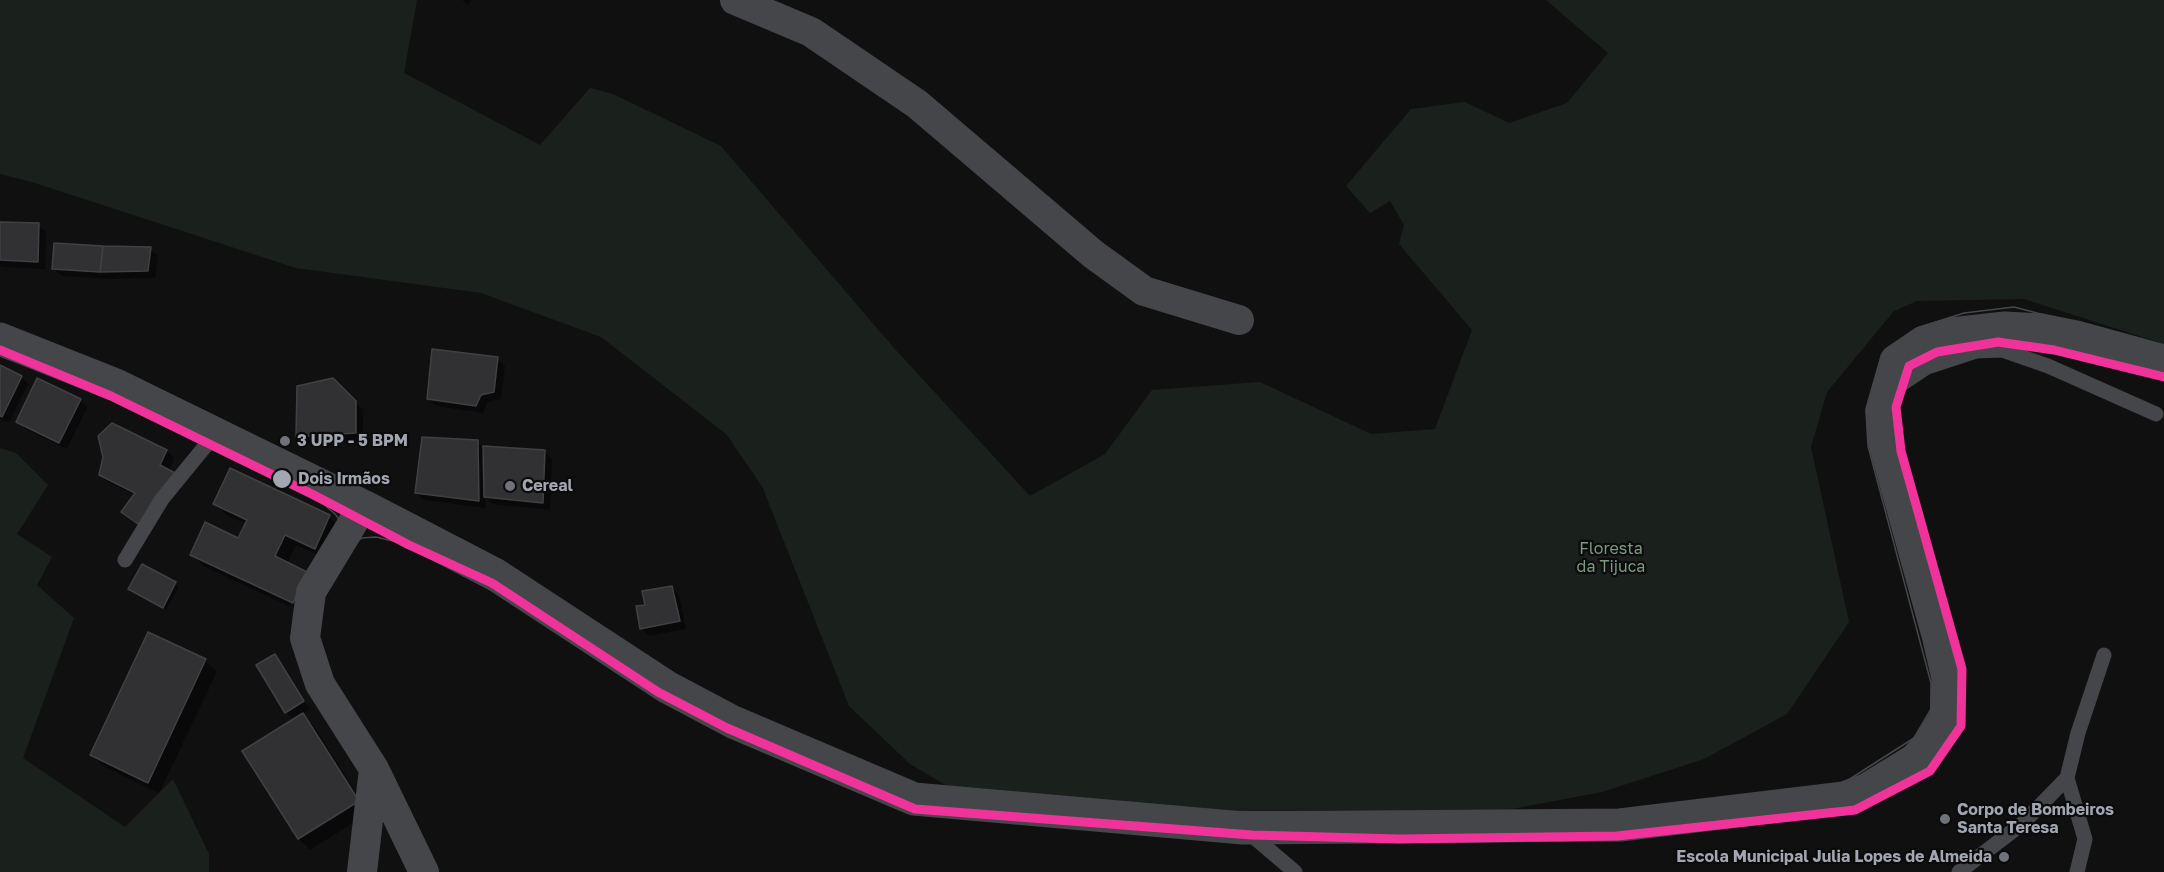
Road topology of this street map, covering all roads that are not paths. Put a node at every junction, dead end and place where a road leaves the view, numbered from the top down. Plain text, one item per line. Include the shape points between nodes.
1 (735, 0) edge
2 (1239, 320) dead end
3 (0, 339) edge
4 (2164, 361) edge
5 (1886, 395) junction
6 (2156, 414) dead end
7 (216, 433) junction
8 (363, 506) junction
9 (125, 560) dead end
10 (2104, 655) dead end
11 (374, 769) junction
12 (2067, 778) junction
13 (1243, 828) junction
14 (362, 872) edge
15 (424, 872) edge
16 (1295, 872) edge
17 (1959, 872) edge
18 (2077, 872) edge

1 - 2 street via 811,32 917,104 1093,255 1144,291
3 - 7 street via 116,385
4 - 5 street via 2041,330 2005,328 1951,334 1924,342 1896,362
5 - 6 lane via 1927,367 1977,351 2002,350
5 - 13 street via 1881,410 1884,440 1948,678 1946,718 1915,760 1866,790 1844,798 1620,825
7 - 8 street
7 - 9 lane via 162,499
8 - 11 street via 311,592 305,638 320,684
8 - 13 street via 496,575 667,687 723,717 914,799
10 - 12 lane
11 - 14 street
11 - 15 street
12 - 17 lane via 2023,823
12 - 18 lane via 2085,839
13 - 16 lane

